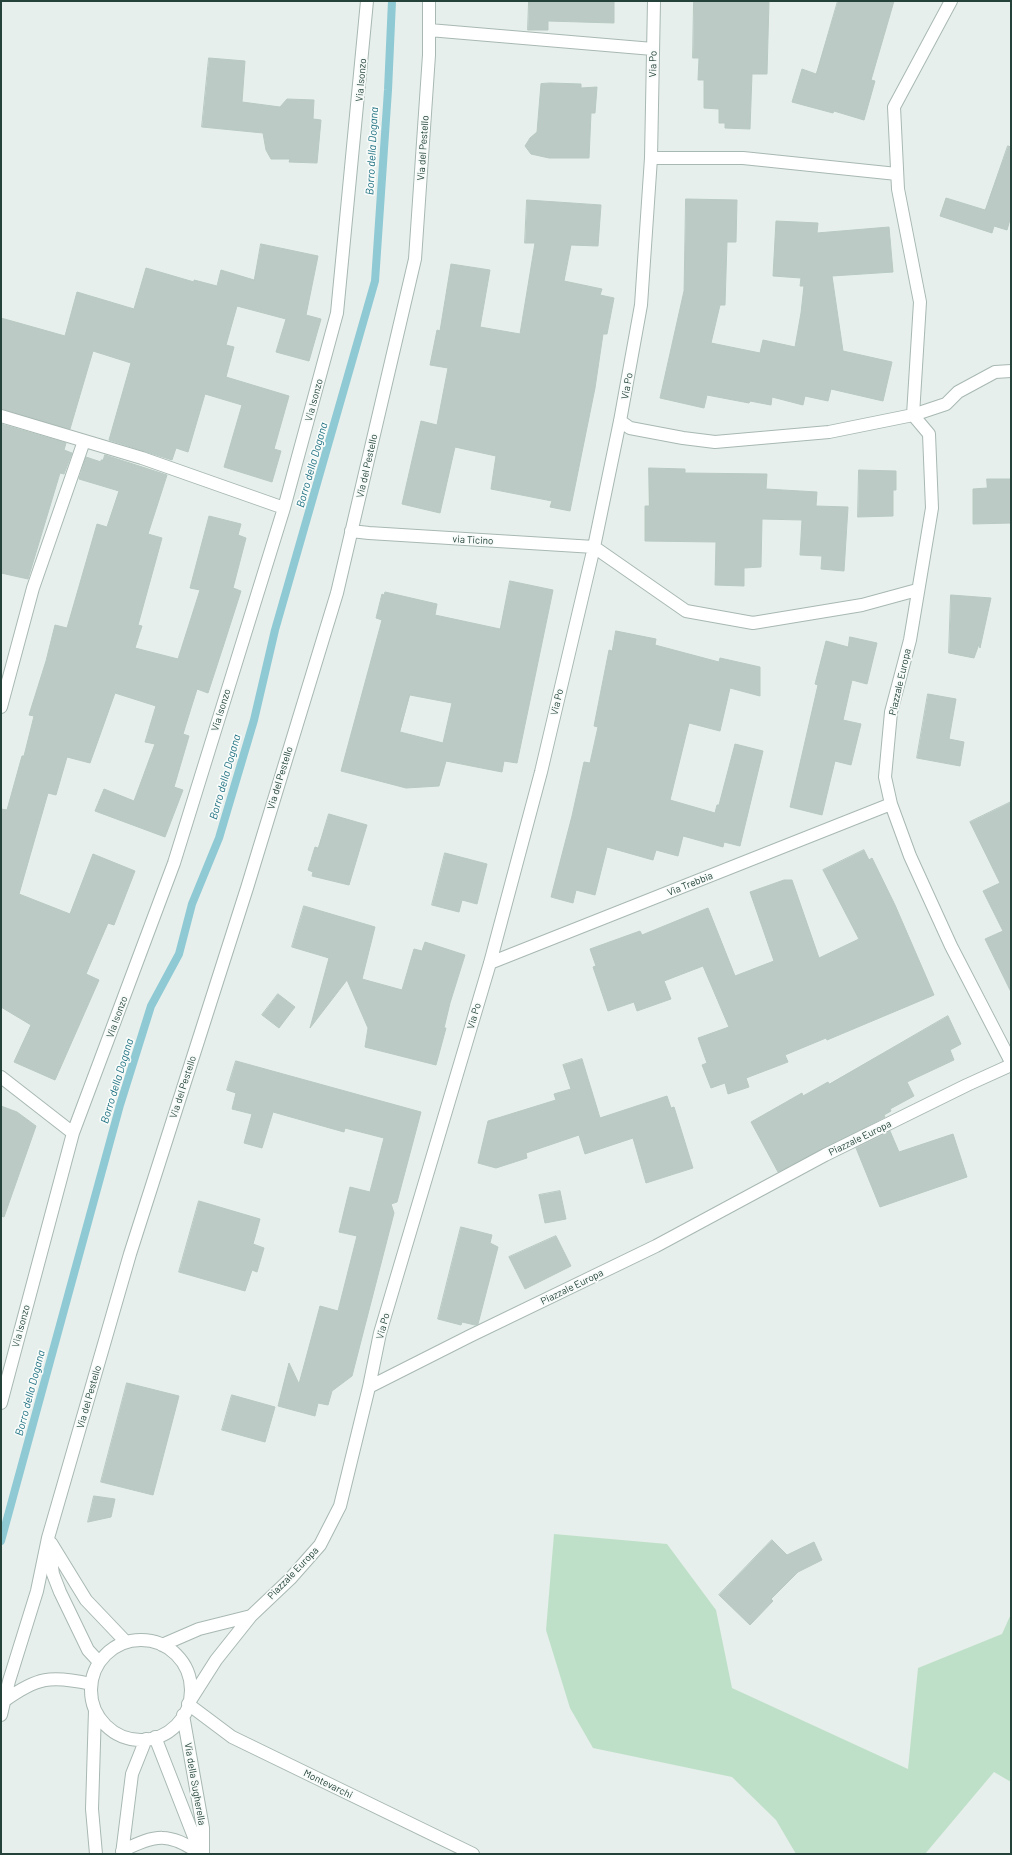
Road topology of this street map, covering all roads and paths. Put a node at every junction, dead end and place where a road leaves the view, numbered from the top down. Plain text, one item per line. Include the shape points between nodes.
1 (368, 1) edge
2 (429, 1) edge
3 (654, 1) edge
4 (952, 1) edge
5 (429, 30) junction
6 (653, 48) junction
7 (651, 158) junction
8 (897, 174) junction
9 (1011, 371) edge
10 (913, 415) junction
11 (1, 416) edge
12 (620, 421) junction
13 (84, 441) junction
14 (284, 508) junction
15 (351, 531) junction
16 (594, 547) junction
17 (917, 590) junction
18 (1, 707) edge
19 (891, 804) junction
20 (490, 963) junction
21 (1011, 1064) edge
22 (1, 1077) edge
23 (73, 1134) junction
24 (369, 1387) junction
25 (2, 1396) edge
26 (48, 1538) junction
27 (251, 1616) junction
28 (126, 1642) junction
29 (162, 1645) junction
30 (99, 1662) junction
31 (91, 1684) junction
32 (4, 1701) junction
33 (95, 1710) junction
34 (186, 1710) junction
35 (1, 1715) edge
36 (151, 1738) junction
37 (122, 1852) edge
38 (96, 1854) edge
39 (202, 1854) edge
40 (473, 1854) edge

1 - 14 street, Via Isonzo via 337,313
2 - 5 street, Via del Pestello
3 - 6 street, Via Po
4 - 8 street via 894,107
5 - 6 street
5 - 15 street, Via del Pestello via 415,259
6 - 7 street, Via Po
7 - 8 street via 743,158
7 - 12 street, Via Po via 642,305
8 - 10 street via 920,302
9 - 10 street via 995,372 958,392 946,404
10 - 12 street via 829,432 715,442 630,428
10 - 17 street, Piazzale Europa via 929,434 932,508
11 - 13 street
12 - 16 street, Via Po
13 - 14 street via 142,458
13 - 18 street via 33,588
14 - 23 street, Via Isonzo via 174,863
15 - 16 street, via Ticino
15 - 26 street, Via del Pestello via 337,593 130,1254
16 - 17 street via 686,611 752,623 862,605
16 - 20 street, Via Po via 541,772
17 - 19 street, Piazzale Europa via 910,640 891,712 885,777
19 - 20 street, Via Trebbia
19 - 21 street, Piazzale Europa via 910,856 951,946
20 - 24 street, Via Po via 380,1334
21 - 24 street, Piazzale Europa via 825,1155 656,1246
22 - 23 street
23 - 25 street, Via Isonzo
24 - 27 street, Piazzale Europa via 340,1506 320,1545 290,1579
26 - 28 street via 86,1600
26 - 30 street, Via del Pestello via 53,1574 60,1592 88,1650
26 - 32 street, Via del Pestello via 37,1591
27 - 29 street, Piazzale Europa via 199,1629
27 - 34 street, Piazzale Europa via 216,1660
28 - 29 street via 150,1640
28 - 30 street
29 - 34 street via 174,1652 189,1676 191,1690
30 - 31 street
31 - 32 street via 66,1678 46,1679 33,1683
31 - 33 street
32 - 35 street, Via del Pestello
33 - 36 street via 104,1723 116,1733 130,1738
33 - 38 street via 92,1809
34 - 36 street via 176,1725
34 - 39 street, Via della Sugherella via 203,1828
34 - 40 street, Montevarchi via 232,1737
36 - 37 street via 132,1774
36 - 39 street, Via della Sugherella
37 - 39 street via 149,1838 170,1838

